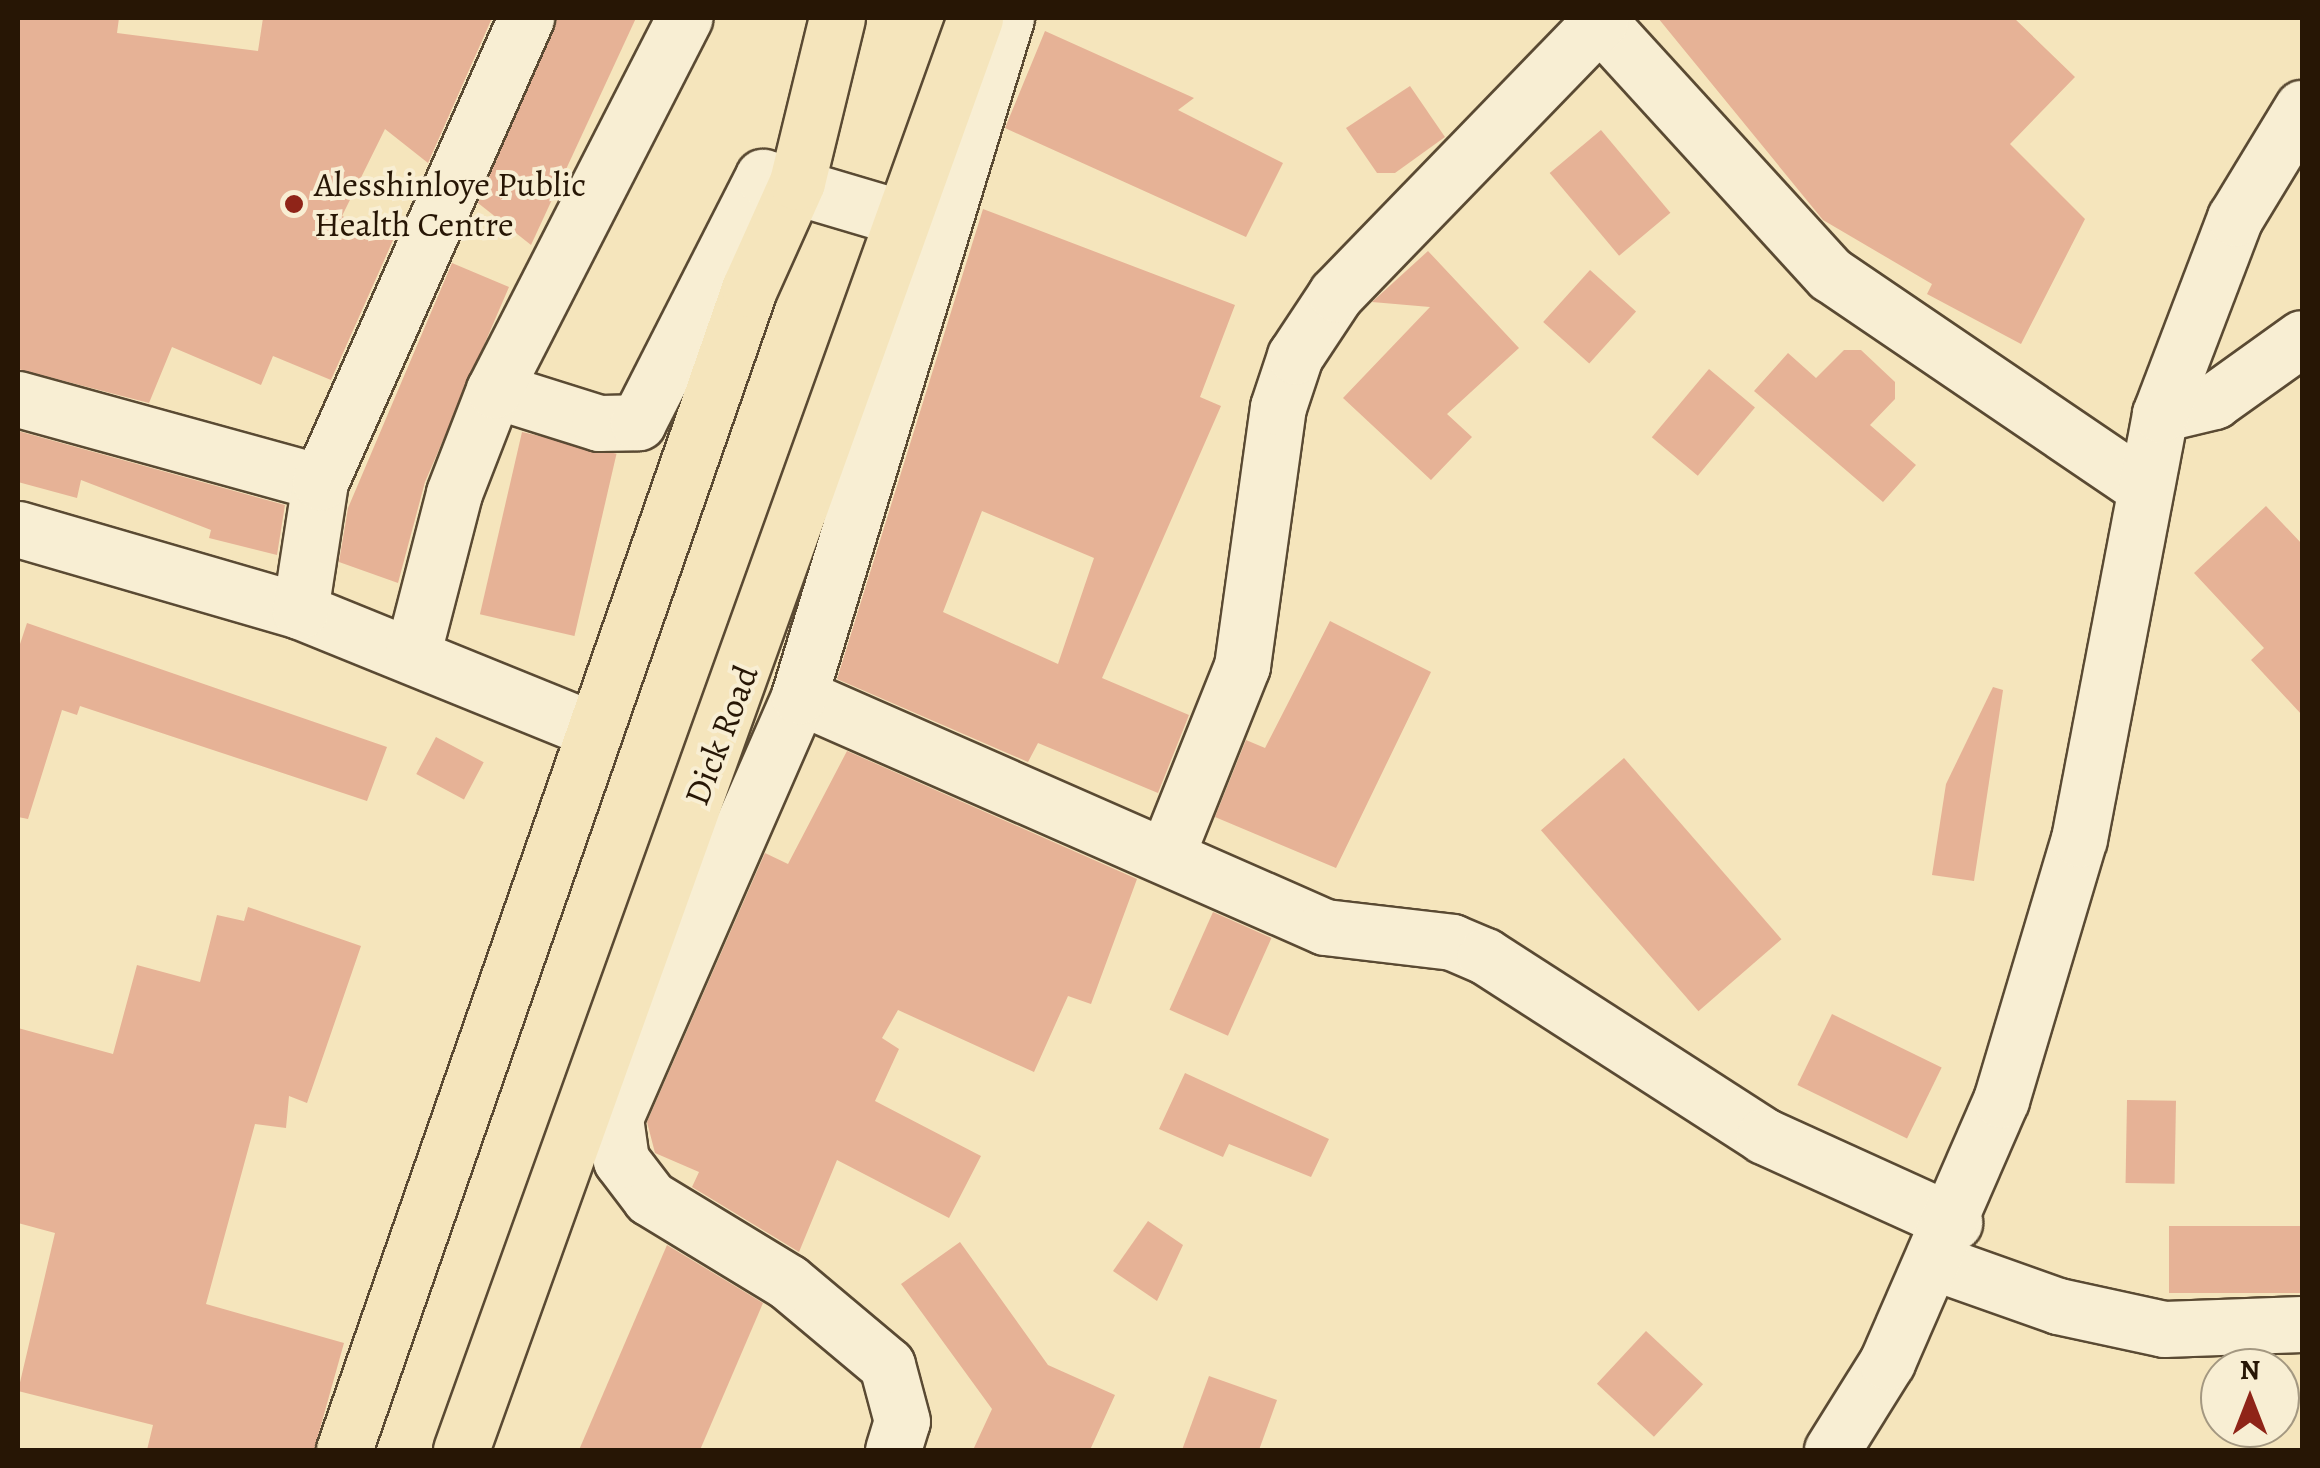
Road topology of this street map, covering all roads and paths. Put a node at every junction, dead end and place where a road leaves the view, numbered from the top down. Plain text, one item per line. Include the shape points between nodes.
1 (526, 18) edge
2 (684, 18) edge
3 (837, 18) edge
4 (975, 18) edge
5 (1006, 18) edge
6 (1598, 20) edge
7 (2302, 108) edge
8 (797, 182) junction
9 (905, 219) junction
10 (2302, 338) edge
11 (494, 390) junction
12 (18, 399) edge
13 (2160, 414) junction
14 (320, 482) junction
15 (2144, 487) junction
16 (18, 530) edge
17 (300, 611) junction
18 (414, 652) junction
19 (799, 696) junction
20 (595, 731) junction
21 (1166, 856) junction
22 (1944, 1242) junction
23 (2302, 1324) edge
24 (344, 1450) edge
25 (461, 1450) edge
26 (893, 1450) edge
27 (1832, 1450) edge

1 - 14 street
2 - 11 street
3 - 8 main road
4 - 9 main road, Dick Road
5 - 19 street
6 - 15 street via 1830,274
6 - 21 street via 1336,294 1295,356 1278,408 1242,666
7 - 13 street via 2235,218
8 - 9 street
8 - 11 street via 763,177 638,422 600,423
8 - 20 main road via 748,288
9 - 25 main road, Dick Road via 840,376 751,656
10 - 13 street via 2214,401
11 - 18 street via 454,493
12 - 14 street
13 - 15 street
14 - 17 street
15 - 22 street via 2079,839 2002,1100
16 - 17 street
17 - 18 street
18 - 20 street
19 - 21 street
19 - 26 street via 615,1118 622,1160 650,1198 788,1282 886,1365 900,1396
20 - 24 main road
21 - 22 street via 1325,927 1452,942 1485,956 1764,1136
22 - 23 street via 2058,1306 2164,1329
22 - 27 street

